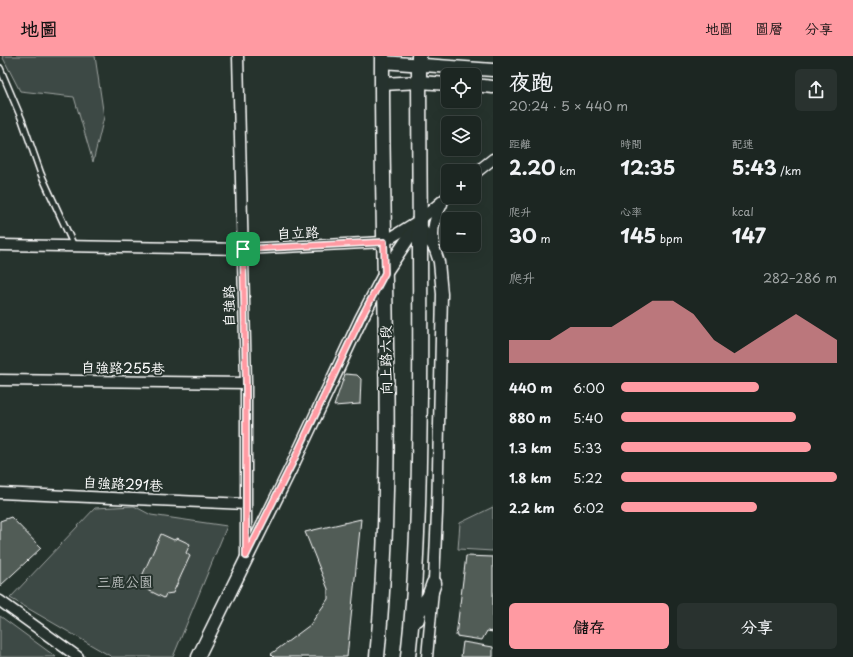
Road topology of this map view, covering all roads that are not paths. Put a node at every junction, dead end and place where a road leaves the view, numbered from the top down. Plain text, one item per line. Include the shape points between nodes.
1 (238, 56) edge
2 (382, 59) edge
3 (419, 60) edge
4 (0, 68) edge
5 (493, 70) edge
6 (420, 82) junction
7 (383, 84) junction
8 (441, 84) edge
9 (481, 86) edge
10 (493, 86) edge
11 (493, 159) edge
12 (481, 168) edge
13 (441, 203) edge
14 (443, 204) edge
15 (421, 223) junction
16 (384, 242) junction
17 (0, 246) edge
18 (74, 247) junction
19 (243, 249) junction
20 (435, 250) junction
21 (385, 273) junction
22 (0, 380) edge
23 (246, 383) junction
24 (0, 493) edge
25 (246, 504) junction
26 (246, 556) junction
27 (434, 583) junction
28 (416, 588) junction
29 (0, 601) edge
30 (422, 606) junction
31 (412, 625) junction
32 (429, 631) junction
33 (78, 657) edge
34 (198, 657) edge
35 (377, 657) edge
36 (408, 657) edge
37 (427, 657) edge

1 - 19 street, 自強路
2 - 3 street
2 - 7 main road, 向上路六段
3 - 5 street
3 - 6 main road
4 - 18 lane via 41,174
6 - 7 street
6 - 8 street
6 - 15 main road
7 - 16 main road, 向上路六段
9 - 10 street
11 - 12 street
13 - 15 street, 自立路
14 - 20 street via 434,220 432,234
15 - 16 street, 自立路
15 - 20 street
15 - 21 street, 自強路
15 - 28 main road via 419,521
16 - 19 street, 自立路
16 - 21 main road, 向上路六段
17 - 18 street, 自立路
18 - 19 street, 自立路
19 - 23 street, 自強路
20 - 27 street via 439,262 442,294 442,341
21 - 26 street, 自強路
21 - 35 main road, 向上路六段 via 387,470 382,604
22 - 23 street, 自強路255巷
23 - 25 street, 自強路
24 - 25 street, 自強路291巷
25 - 26 street, 自強路
26 - 34 street, 自強路
27 - 30 main road via 429,597
27 - 32 street
28 - 30 street via 418,602
28 - 31 main road
29 - 33 street
30 - 31 main road via 417,621
30 - 32 street via 427,616
31 - 36 main road
32 - 37 street

